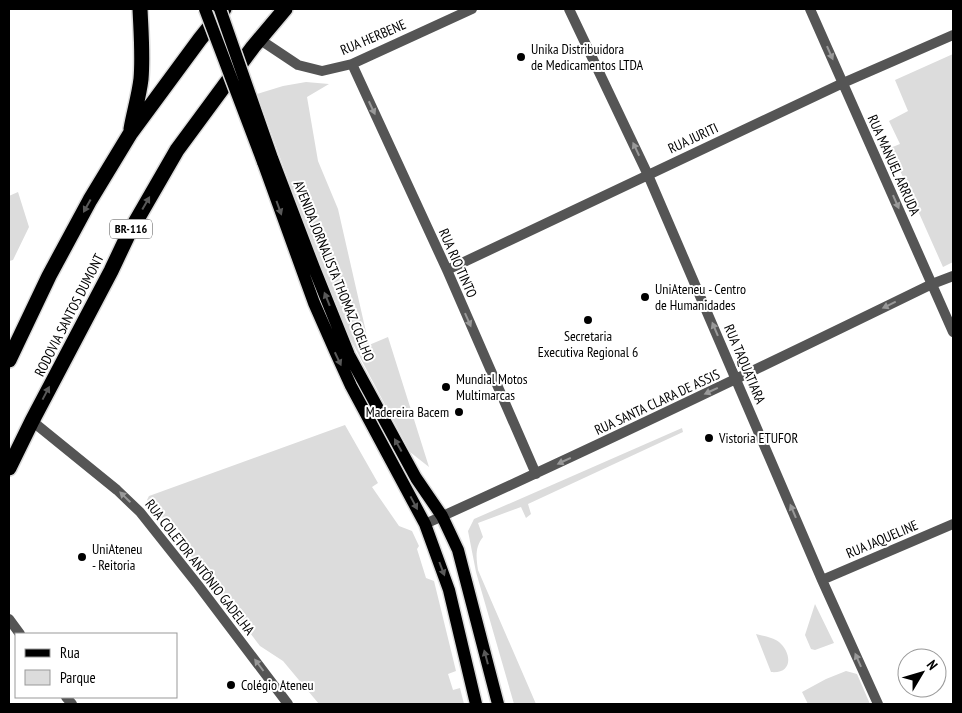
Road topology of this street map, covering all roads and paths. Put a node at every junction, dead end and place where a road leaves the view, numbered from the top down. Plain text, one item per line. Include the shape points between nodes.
1 (140, 9) edge
2 (205, 9) edge
3 (220, 9) edge
4 (224, 9) edge
5 (286, 9) edge
6 (472, 9) edge
7 (569, 9) edge
8 (810, 9) edge
9 (953, 35) edge
10 (259, 39) junction
11 (352, 64) junction
12 (843, 83) junction
13 (130, 134) junction
14 (267, 160) junction
15 (648, 175) junction
16 (447, 270) junction
17 (953, 276) edge
18 (932, 284) junction
19 (953, 332) edge
20 (9, 360) edge
21 (737, 379) junction
22 (32, 421) junction
23 (9, 468) edge
24 (536, 474) junction
25 (442, 516) junction
26 (425, 524) junction
27 (953, 524) edge
28 (822, 580) junction
29 (9, 620) edge
30 (19, 633) edge
31 (288, 704) edge
32 (476, 704) edge
33 (498, 704) edge
34 (878, 704) edge

1 - 13 highway via 141,78
2 - 14 main road, AVENIDA JORNALISTA THOMAZ COELHO, bridge
3 - 14 main road, AVENIDA JORNALISTA THOMAZ COELHO, bridge
4 - 13 highway
5 - 10 highway, RODOVIA SANTOS DUMONT / BR-116
6 - 11 street, RUA HERBENE
15 -> 7 street, RUA TAQUATIARA
8 -> 12 street, RUA MANUEL ARRUDA
9 - 12 street, RUA JURITI
10 - 11 street, RUA HERBENE via 298,65 322,71
22 -> 10 highway, RODOVIA SANTOS DUMONT / BR-116 via 128,235 177,150
11 -> 16 street, RUA RIO TINTO
12 - 15 street, RUA JURITI
12 -> 18 street, RUA MANUEL ARRUDA
13 -> 20 highway via 90,200
25 -> 14 main road, AVENIDA JORNALISTA THOMAZ COELHO via 416,478 349,355
14 -> 26 main road, AVENIDA JORNALISTA THOMAZ COELHO via 314,303 336,354
15 - 16 street, RUA JURITI
21 -> 15 street, RUA TAQUATIARA
16 -> 24 street, RUA RIO TINTO
17 - 18 street, RUA SANTA CLARA DE ASSIS
18 - 19 street, RUA MANUEL ARRUDA
18 -> 21 street, RUA SANTA CLARA DE ASSIS
21 -> 24 street, RUA SANTA CLARA DE ASSIS
28 -> 21 street, RUA TAQUATIARA
22 - 23 highway, RODOVIA SANTOS DUMONT / BR-116
31 -> 22 street, RUA COLETOR ANTÔNIO GADELHA via 140,512
24 - 25 street, RUA SANTA CLARA DE ASSIS
25 - 26 street, RUA SANTA CLARA DE ASSIS
33 -> 25 main road, AVENIDA JORNALISTA THOMAZ COELHO via 458,550
26 -> 32 main road, AVENIDA JORNALISTA THOMAZ COELHO via 445,577
27 - 28 street, RUA JAQUELINE
34 -> 28 street, RUA TAQUATIARA
29 - 30 street

